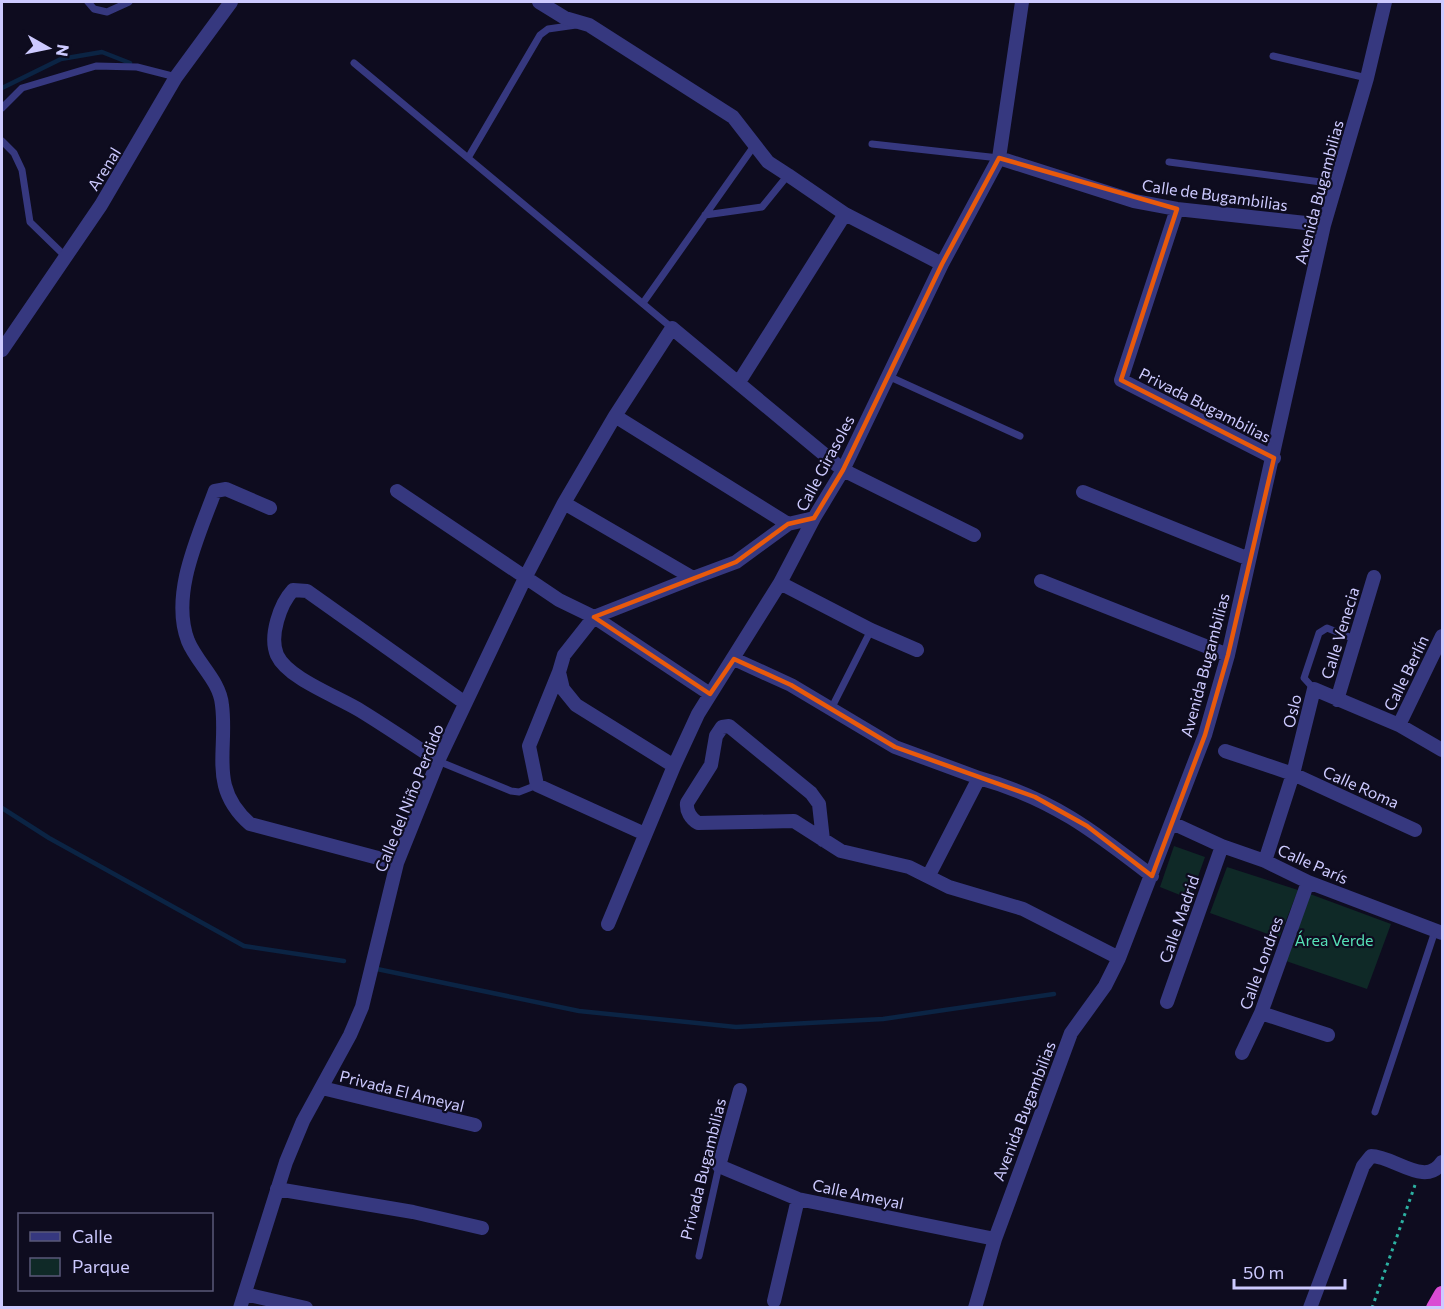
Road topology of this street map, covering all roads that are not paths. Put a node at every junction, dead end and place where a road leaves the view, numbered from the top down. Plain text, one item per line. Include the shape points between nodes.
1 (88, 2) edge
2 (129, 2) edge
3 (230, 2) edge
4 (539, 2) edge
5 (1022, 2) edge
6 (1385, 2) edge
7 (589, 25) junction
8 (1273, 56) dead end
9 (354, 63) dead end
10 (176, 77) junction
11 (1367, 78) junction
12 (2, 108) edge
13 (2, 141) edge
14 (872, 144) dead end
15 (754, 146) junction
16 (468, 158) junction
17 (999, 159) junction
18 (1169, 162) dead end
19 (788, 175) junction
20 (1336, 184) junction
21 (1177, 209) junction
22 (845, 214) junction
23 (705, 215) junction
24 (1324, 225) junction
25 (65, 256) junction
26 (942, 264) junction
27 (643, 303) junction
28 (672, 328) junction
29 (2, 350) edge
30 (888, 376) junction
31 (739, 382) junction
32 (615, 416) junction
33 (1020, 436) dead end
34 (1274, 458) junction
35 (843, 470) junction
36 (397, 491) dead end
37 (1083, 492) dead end
38 (564, 503) junction
39 (270, 508) dead end
40 (814, 518) junction
41 (789, 524) junction
42 (974, 535) dead end
43 (1249, 559) junction
44 (1374, 577) dead end
45 (525, 578) junction
46 (693, 578) junction
47 (1041, 581) dead end
48 (780, 583) junction
49 (594, 617) junction
50 (871, 630) junction
51 (1443, 636) edge
52 (1357, 640) junction
53 (917, 650) dead end
54 (1228, 655) junction
55 (735, 659) junction
56 (559, 672) junction
57 (1314, 689) junction
58 (710, 694) junction
59 (1336, 699) junction
60 (465, 703) junction
61 (831, 709) junction
62 (1399, 725) junction
63 (1443, 750) edge
64 (1225, 751) dead end
65 (438, 761) junction
66 (674, 766) junction
67 (1293, 774) junction
68 (979, 778) junction
69 (537, 785) junction
70 (1172, 823) junction
71 (1415, 830) dead end
72 (645, 834) junction
73 (823, 840) junction
74 (1222, 846) junction
75 (1265, 861) junction
76 (397, 863) junction
77 (929, 875) junction
78 (1152, 876) junction
79 (1308, 882) junction
80 (608, 924) dead end
81 (1439, 932) edge
82 (1119, 958) junction
83 (1167, 1002) dead end
84 (1261, 1013) junction
85 (1328, 1035) dead end
86 (1242, 1053) dead end
87 (322, 1088) junction
88 (740, 1090) dead end
89 (1375, 1112) dead end
90 (475, 1125) dead end
91 (1443, 1162) edge
92 (719, 1166) junction
93 (277, 1189) junction
94 (798, 1199) junction
95 (482, 1228) dead end
96 (995, 1239) junction
97 (699, 1256) dead end
98 (245, 1294) junction
99 (1443, 1294) edge
100 (774, 1301) dead end
101 (240, 1308) edge
102 (306, 1308) edge
103 (975, 1308) edge
104 (1310, 1308) edge
105 (1434, 1308) edge

1 - 2 lane via 94,9 107,12
3 - 10 street, Arenal
4 - 7 street via 564,18
5 - 17 street, Calle Girasoles
6 - 11 street, Avenida Bugambilias
7 - 15 street via 733,117
7 - 16 lane via 559,26 540,35
8 - 11 lane
9 - 16 lane
10 - 12 lane via 137,67 96,66 22,88
10 - 25 street, Arenal via 101,205
11 - 20 street, Avenida Bugambilias
13 - 25 lane via 14,153 22,171 30,222
14 - 17 lane
15 - 19 street via 768,162
15 - 23 lane
16 - 27 lane
17 - 21 street, Calle de Bugambilias via 1134,201
17 - 26 street, Calle Girasoles
18 - 20 lane
19 - 22 street
19 - 23 lane via 762,207
20 - 24 street, Avenida Bugambilias
21 - 24 street, Calle de Bugambilias
21 - 34 street, Privada Bugambilias via 1121,380
22 - 26 street
22 - 31 street
23 - 27 lane
24 - 34 street, Avenida Bugambilias
25 - 29 street, Arenal
26 - 30 street, Calle Girasoles
27 - 28 lane
28 - 31 street
28 - 32 street, Calle del Niño Perdido
30 - 33 lane
30 - 35 street, Calle Girasoles
31 - 35 street
32 - 38 street, Calle del Niño Perdido
32 - 41 street
34 - 43 street, Avenida Bugambilias
35 - 40 street, Calle Girasoles
35 - 42 street
36 - 45 street
37 - 43 street
38 - 45 street, Calle del Niño Perdido
38 - 46 street
39 - 76 street via 226,489 215,491 187,568 183,602 188,640 220,691 227,794 234,809 250,824
40 - 41 street
40 - 48 street, Calle Girasoles
41 - 46 street via 736,562
43 - 54 street, Avenida Bugambilias
44 - 52 street, Calle Venecia
45 - 49 street
45 - 60 street, Calle del Niño Perdido
46 - 49 street
47 - 54 street
48 - 50 street
48 - 55 street, Calle Girasoles
49 - 56 street via 564,656
49 - 58 street
50 - 53 street
50 - 61 lane
51 - 62 street, Calle Berlín
52 - 57 lane via 1327,628 1319,633 1304,678
52 - 59 street, Calle Venecia
54 - 70 street, Avenida Bugambilias via 1205,735
55 - 58 street, Calle Girasoles
55 - 61 street
56 - 66 street via 563,688 576,705
56 - 69 street via 529,746
57 - 59 street, Oslo
57 - 67 street, Oslo
58 - 66 street, Calle Girasoles
59 - 62 street, Oslo
60 - 65 street, Calle del Niño Perdido
60 - 65 street via 307,591 293,590 285,598 276,647 288,667
61 - 68 street via 896,747
62 - 63 street, Oslo
64 - 67 street
65 - 69 lane via 511,791
65 - 76 street, Calle del Niño Perdido
66 - 72 street, Calle Girasoles
67 - 71 street, Calle Roma
67 - 75 street
68 - 77 street
68 - 78 street via 1056,808 1087,826
69 - 72 street
70 - 74 street, Calle París
70 - 78 street, Avenida Bugambilias
72 - 80 street, Calle Girasoles
73 - 73 street via 819,804 811,793 729,726 722,727 716,736 711,765 687,803 693,820 794,821
73 - 77 street via 841,851
74 - 75 street, Calle París
74 - 83 street, Calle Madrid
75 - 79 street, Calle París
76 - 87 street, Calle del Niño Perdido via 362,1007
77 - 82 street via 949,887 1023,909
78 - 82 street, Avenida Bugambilias
79 - 81 street, Calle París
79 - 84 street, Calle Londres
81 - 89 lane
82 - 96 street, Avenida Bugambilias via 1105,986 1071,1033
84 - 85 street
84 - 86 street, Calle Londres
87 - 90 street, Privada El Ameyal
87 - 93 street, Calle del Niño Perdido via 303,1121
88 - 92 street, Privada Bugambilias
91 - 104 street via 1431,1173 1371,1156 1363,1166
92 - 94 street, Calle Ameyal
92 - 97 lane, Privada Bugambilias
93 - 95 street
93 - 98 street, Calle del Niño Perdido
94 - 96 street, Calle Ameyal
94 - 100 street
96 - 103 street, Avenida Bugambilias
98 - 101 street, Calle del Niño Perdido
98 - 102 street
99 - 105 highway

